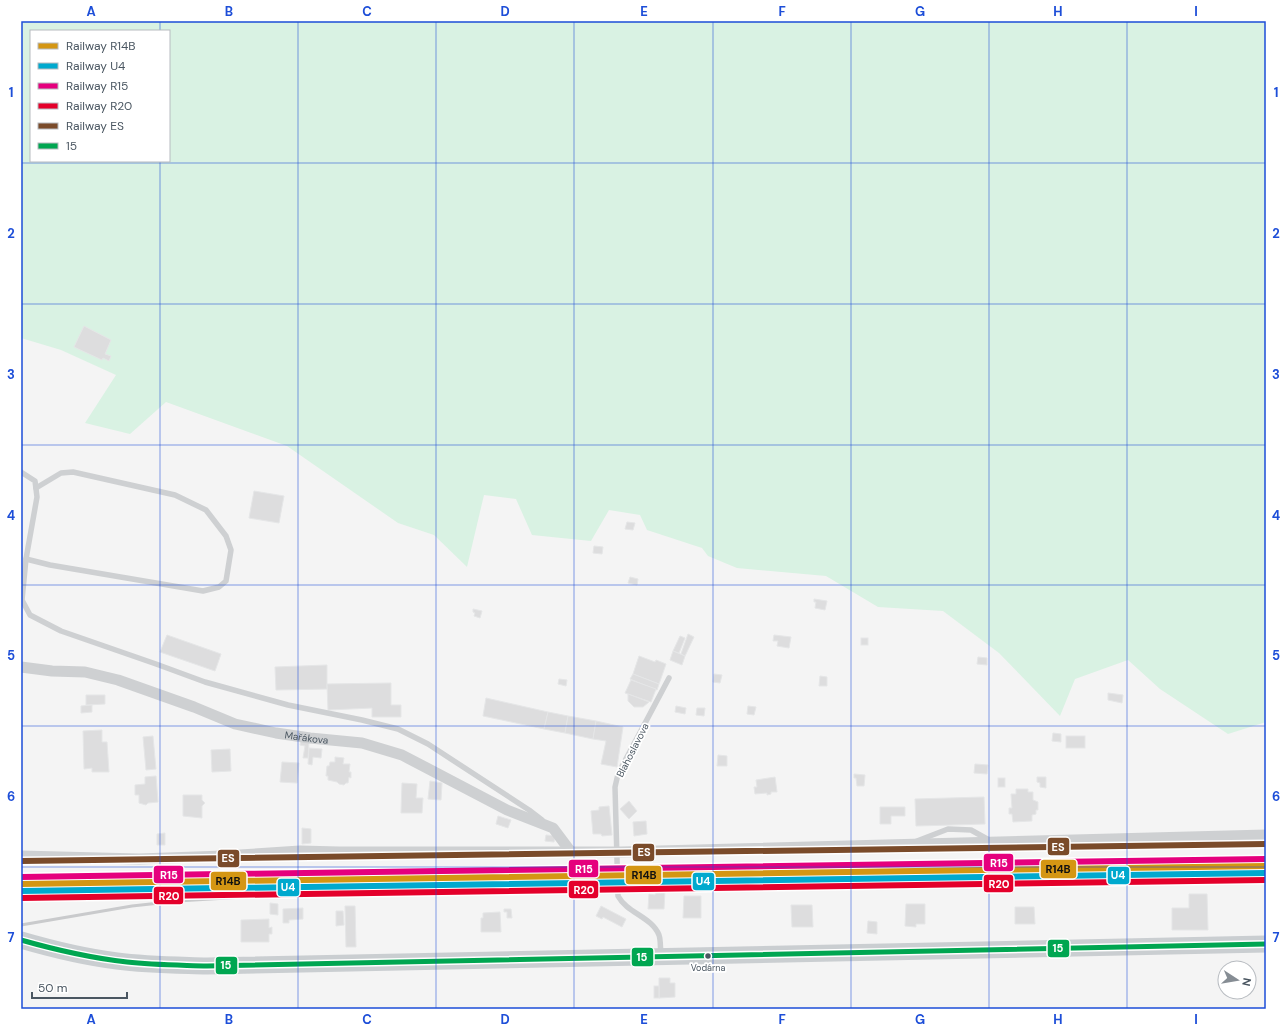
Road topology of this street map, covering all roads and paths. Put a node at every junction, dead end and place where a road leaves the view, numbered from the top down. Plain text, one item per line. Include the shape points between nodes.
1 (21, 472) edge
2 (36, 488) junction
3 (26, 559) junction
4 (21, 667) edge
5 (669, 678) dead end
6 (553, 828) junction
7 (1266, 834) edge
8 (571, 852) junction
9 (617, 852) junction
10 (21, 856) edge
11 (21, 940) edge
12 (1266, 944) edge
13 (661, 957) junction

1 - 2 lane via 35,481
2 - 3 lane via 37,497
2 - 3 lane via 61,473 73,472 175,495 206,510 226,536 231,550 226,581 219,587 203,591
3 - 6 lane via 22,600 30,615 61,631 245,694 398,729 428,744
4 - 6 street, Mařákova via 85,672 118,680 235,724 276,733 362,743 402,755 507,810
5 - 9 lane, Blahoslavova via 618,774 615,787
6 - 8 street
7 - 9 street
8 - 9 street
8 - 10 street via 300,851 139,859
9 - 13 lane, Blahoslavova via 618,896 655,930 660,940
11 - 13 main road via 86,956 160,965
12 - 13 main road

